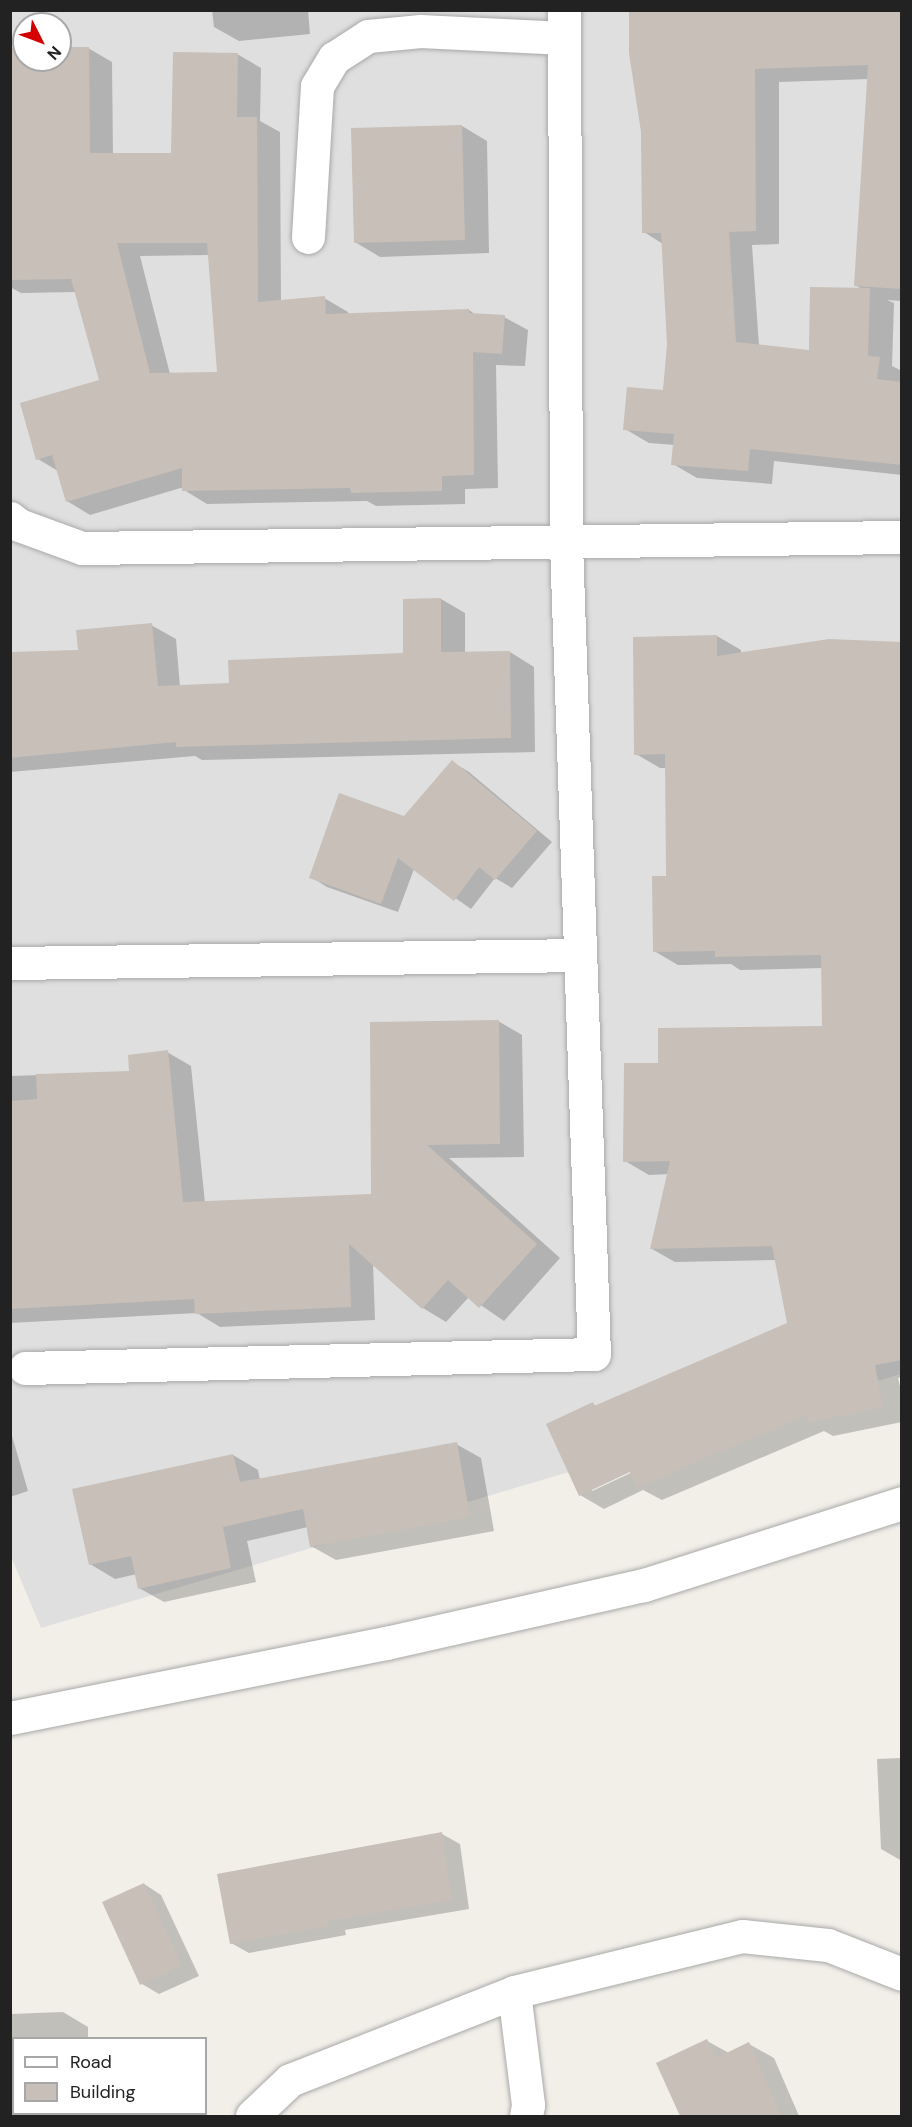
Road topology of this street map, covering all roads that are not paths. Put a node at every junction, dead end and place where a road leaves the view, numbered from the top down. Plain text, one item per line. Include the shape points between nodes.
1 (564, 24) edge
2 (308, 237) dead end
3 (10, 518) edge
4 (902, 537) edge
5 (566, 543) junction
6 (580, 955) junction
7 (10, 963) edge
8 (25, 1368) dead end
9 (902, 1503) edge
10 (10, 1718) edge
11 (902, 1974) edge
12 (514, 1992) junction
13 (252, 2116) edge
14 (526, 2116) edge

1 - 2 street via 368,36 334,58 317,86
1 - 5 street
3 - 5 street via 82,548
4 - 5 street
5 - 6 street
6 - 7 street
6 - 8 street via 594,1354
9 - 10 street via 644,1585 386,1643
11 - 12 street via 828,1945 742,1936
12 - 13 street via 290,2080
12 - 14 street via 528,2105

